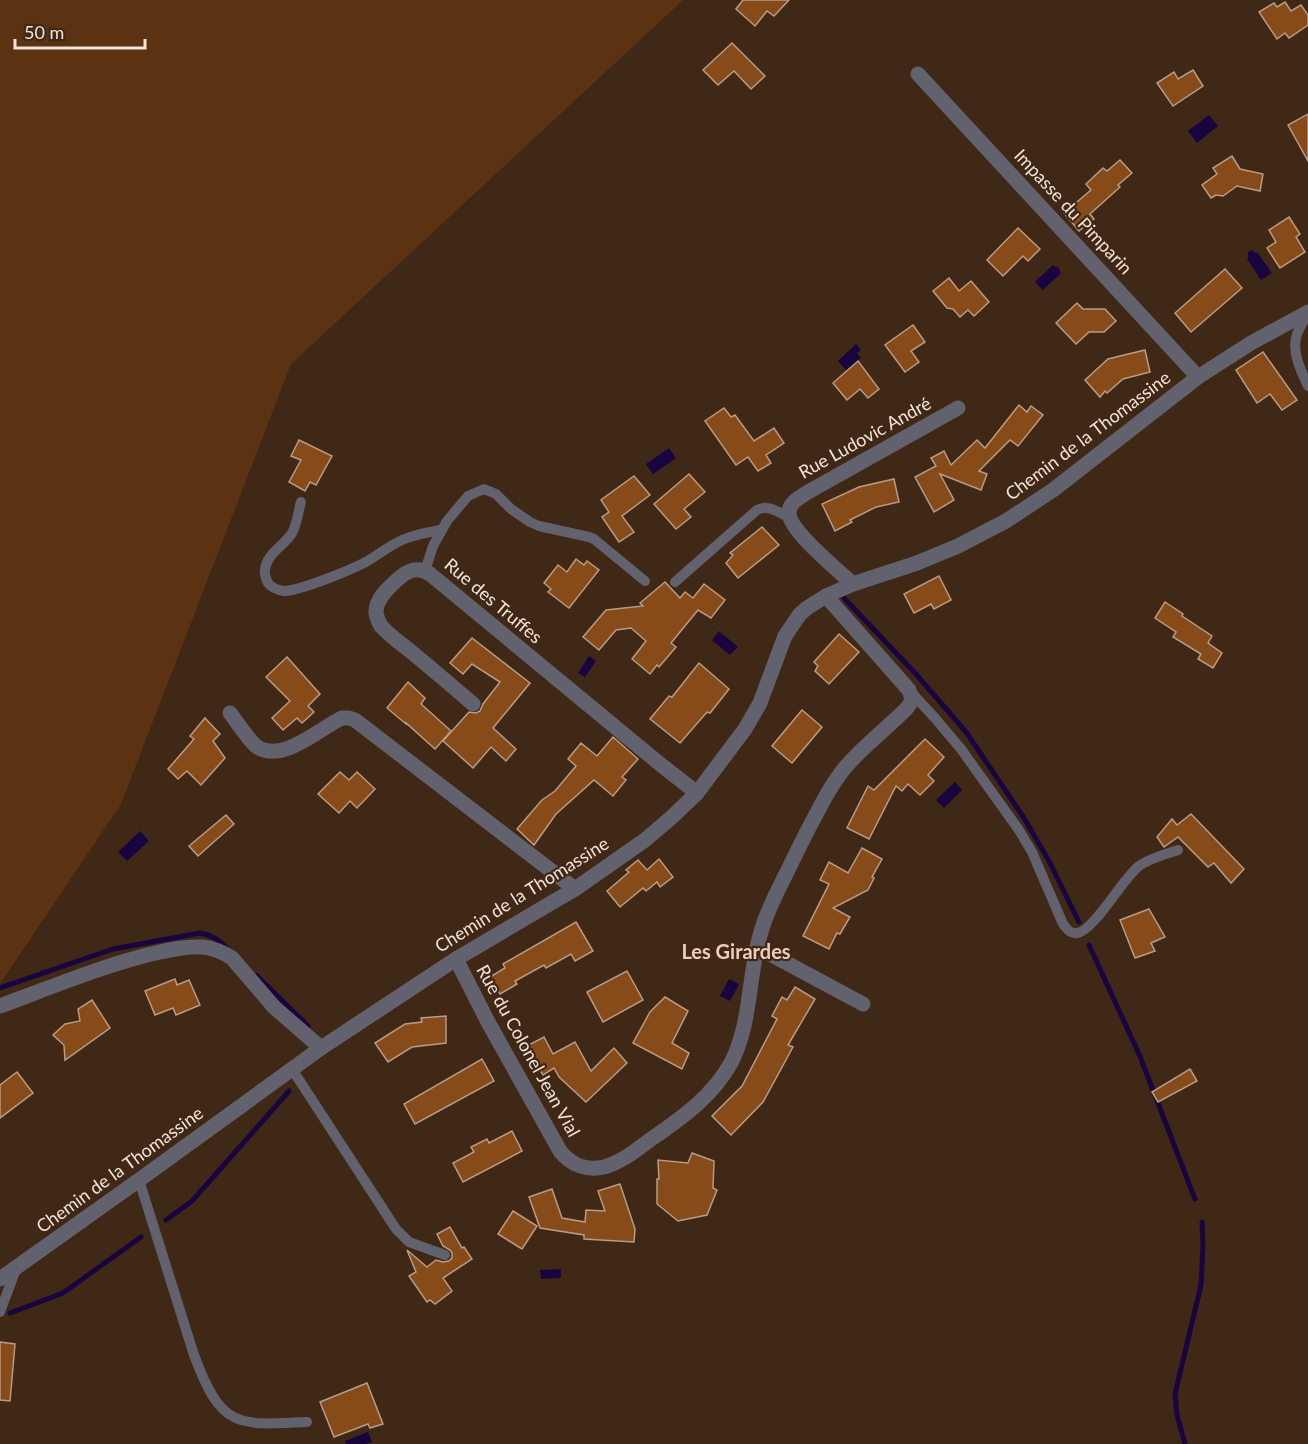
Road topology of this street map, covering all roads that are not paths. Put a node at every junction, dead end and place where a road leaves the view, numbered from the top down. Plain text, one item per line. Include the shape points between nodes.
1 (918, 74) dead end
2 (1308, 312) edge
3 (1198, 377) junction
4 (1308, 386) edge
5 (958, 408) dead end
6 (301, 502) dead end
7 (790, 518) junction
8 (441, 530) junction
9 (425, 571) junction
10 (645, 581) dead end
11 (675, 582) dead end
12 (853, 585) junction
13 (826, 596) junction
14 (909, 690) junction
15 (473, 704) dead end
16 (230, 713) dead end
17 (697, 793) junction
18 (1178, 849) dead end
19 (575, 889) junction
20 (758, 946) junction
21 (456, 959) junction
22 (863, 1004) dead end
23 (0, 1006) edge
24 (321, 1048) junction
25 (292, 1069) junction
26 (140, 1180) junction
27 (446, 1255) dead end
28 (16, 1269) junction
29 (0, 1279) edge
30 (0, 1312) edge
31 (308, 1422) dead end

1 - 3 street, Impasse du Pimparin
2 - 3 street, Chemin de la Thomassine
2 - 4 lane via 1295,344
3 - 12 street, Chemin de la Thomassine via 1053,490 1006,521 947,550
5 - 7 street, Rue Ludovic André via 795,500
6 - 8 lane via 292,533 266,563 264,571 272,587 282,591 342,573 398,542
7 - 11 lane via 771,508 757,510
7 - 12 street via 799,534
8 - 9 lane
8 - 10 lane via 468,496 484,489 530,522 594,539
9 - 15 street, Rue des Truffes via 408,571 382,596 377,604 378,621
9 - 17 street, Rue des Truffes
12 - 13 street, Chemin de la Thomassine
13 - 14 street
13 - 17 street, Chemin de la Thomassine via 792,624 752,717
14 - 18 lane via 961,749 1019,830 1069,932 1082,932 1094,922 1138,866
14 - 20 street, Rue du Colonel Jean Vial via 910,706 845,768 828,793 775,895
16 - 19 street via 257,746 276,751 291,748 342,718 355,720
17 - 19 street, Chemin de la Thomassine via 645,840
19 - 21 street, Chemin de la Thomassine
20 - 21 street, Rue du Colonel Jean Vial via 744,1024 721,1078 683,1117 632,1153 597,1168 576,1165 564,1157
20 - 22 street
21 - 24 street, Chemin de la Thomassine
23 - 24 street via 98,969 169,950 203,947 231,958 274,1007
24 - 25 street, Chemin de la Thomassine
25 - 26 street, Chemin de la Thomassine
25 - 27 lane via 396,1229 409,1242
26 - 28 street, Chemin de la Thomassine
26 - 31 lane via 202,1378 216,1402 239,1420 262,1424
28 - 29 street, Chemin de la Thomassine
28 - 30 lane

